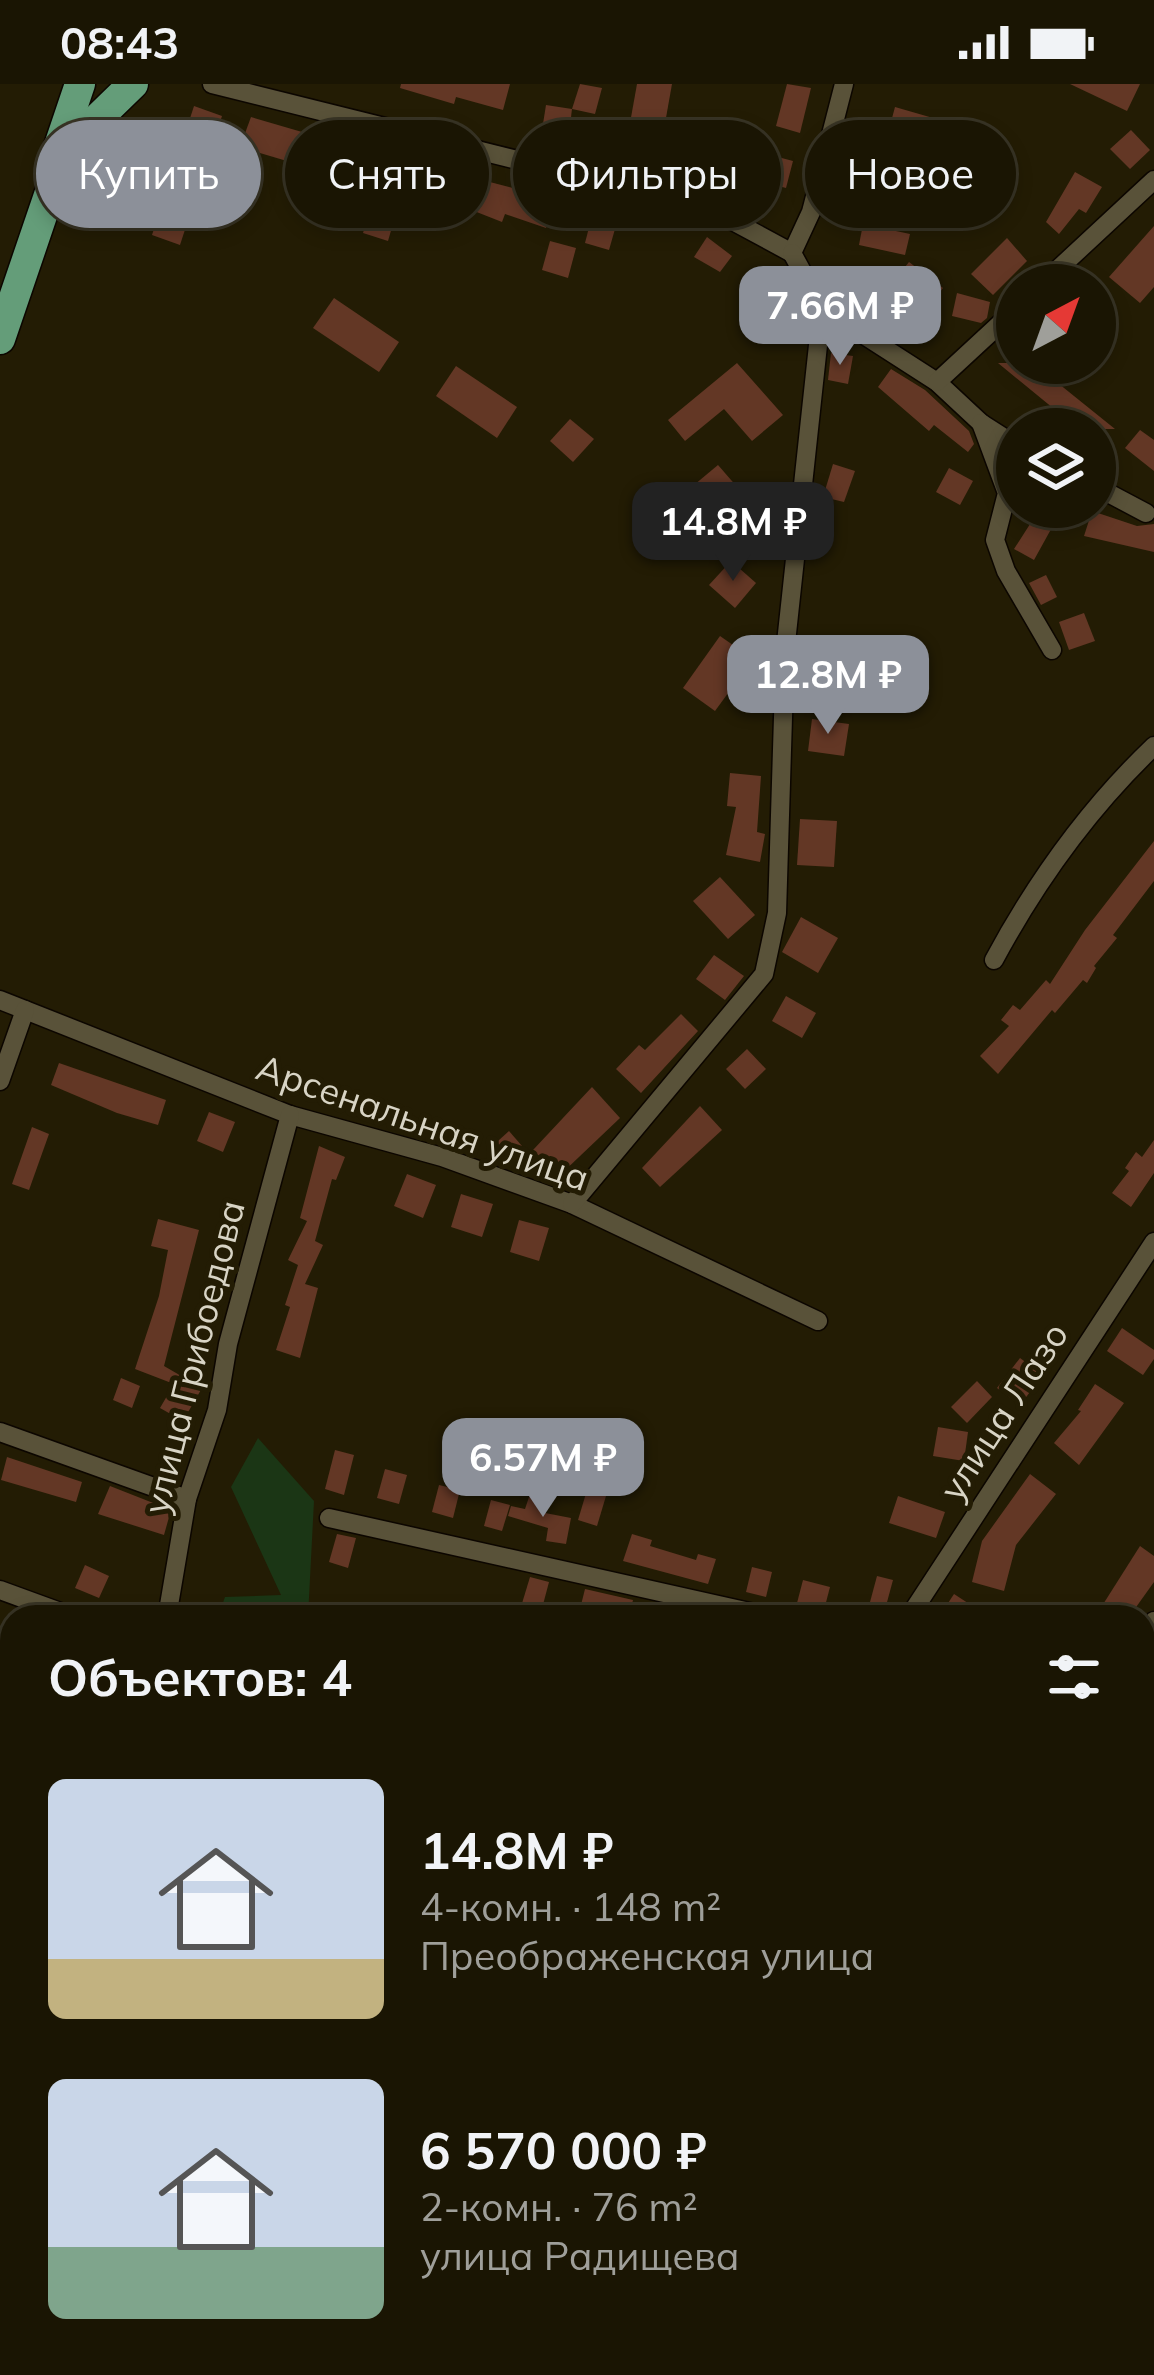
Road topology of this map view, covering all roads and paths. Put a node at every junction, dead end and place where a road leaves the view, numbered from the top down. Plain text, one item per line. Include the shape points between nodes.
1 (80, 84) edge
2 (133, 84) edge
3 (212, 84) edge
4 (844, 84) edge
5 (68, 120) edge
6 (99, 120) edge
7 (1154, 180) edge
8 (38, 228) edge
9 (792, 253) junction
10 (1064, 264) edge
11 (822, 308) junction
12 (996, 328) edge
13 (0, 338) edge
14 (938, 382) junction
15 (981, 424) junction
16 (996, 433) edge
17 (1116, 497) edge
18 (1146, 513) dead end
19 (1052, 650) dead end
20 (1154, 746) edge
21 (994, 960) dead end
22 (0, 1000) edge
23 (25, 1010) junction
24 (0, 1081) edge
25 (290, 1115) junction
26 (572, 1204) junction
27 (1154, 1242) edge
28 (818, 1322) dead end
29 (0, 1432) edge
30 (187, 1499) junction
31 (329, 1518) dead end
32 (0, 1590) edge
33 (41, 1605) edge
34 (169, 1605) edge
35 (718, 1605) edge
36 (917, 1605) edge

1 - 5 main road
2 - 6 main road
3 - 9 street via 650,193 731,220
4 - 9 street via 811,212
7 - 10 street
8 - 13 main road
9 - 11 street
11 - 14 street
11 - 26 street via 785,652 777,913 764,974
12 - 14 street
14 - 15 street
15 - 16 street
15 - 19 street via 1006,493 995,540
17 - 18 street
20 - 21 street via 1043,876
22 - 23 street, Арсенальная улица
23 - 24 street
23 - 25 street, Арсенальная улица
25 - 26 street, Арсенальная улица
25 - 30 street, улица Грибоедова
26 - 28 street, Арсенальная улица
27 - 36 street, улица Лазо
29 - 30 street
30 - 34 street, улица Грибоедова
31 - 35 street
32 - 33 street

